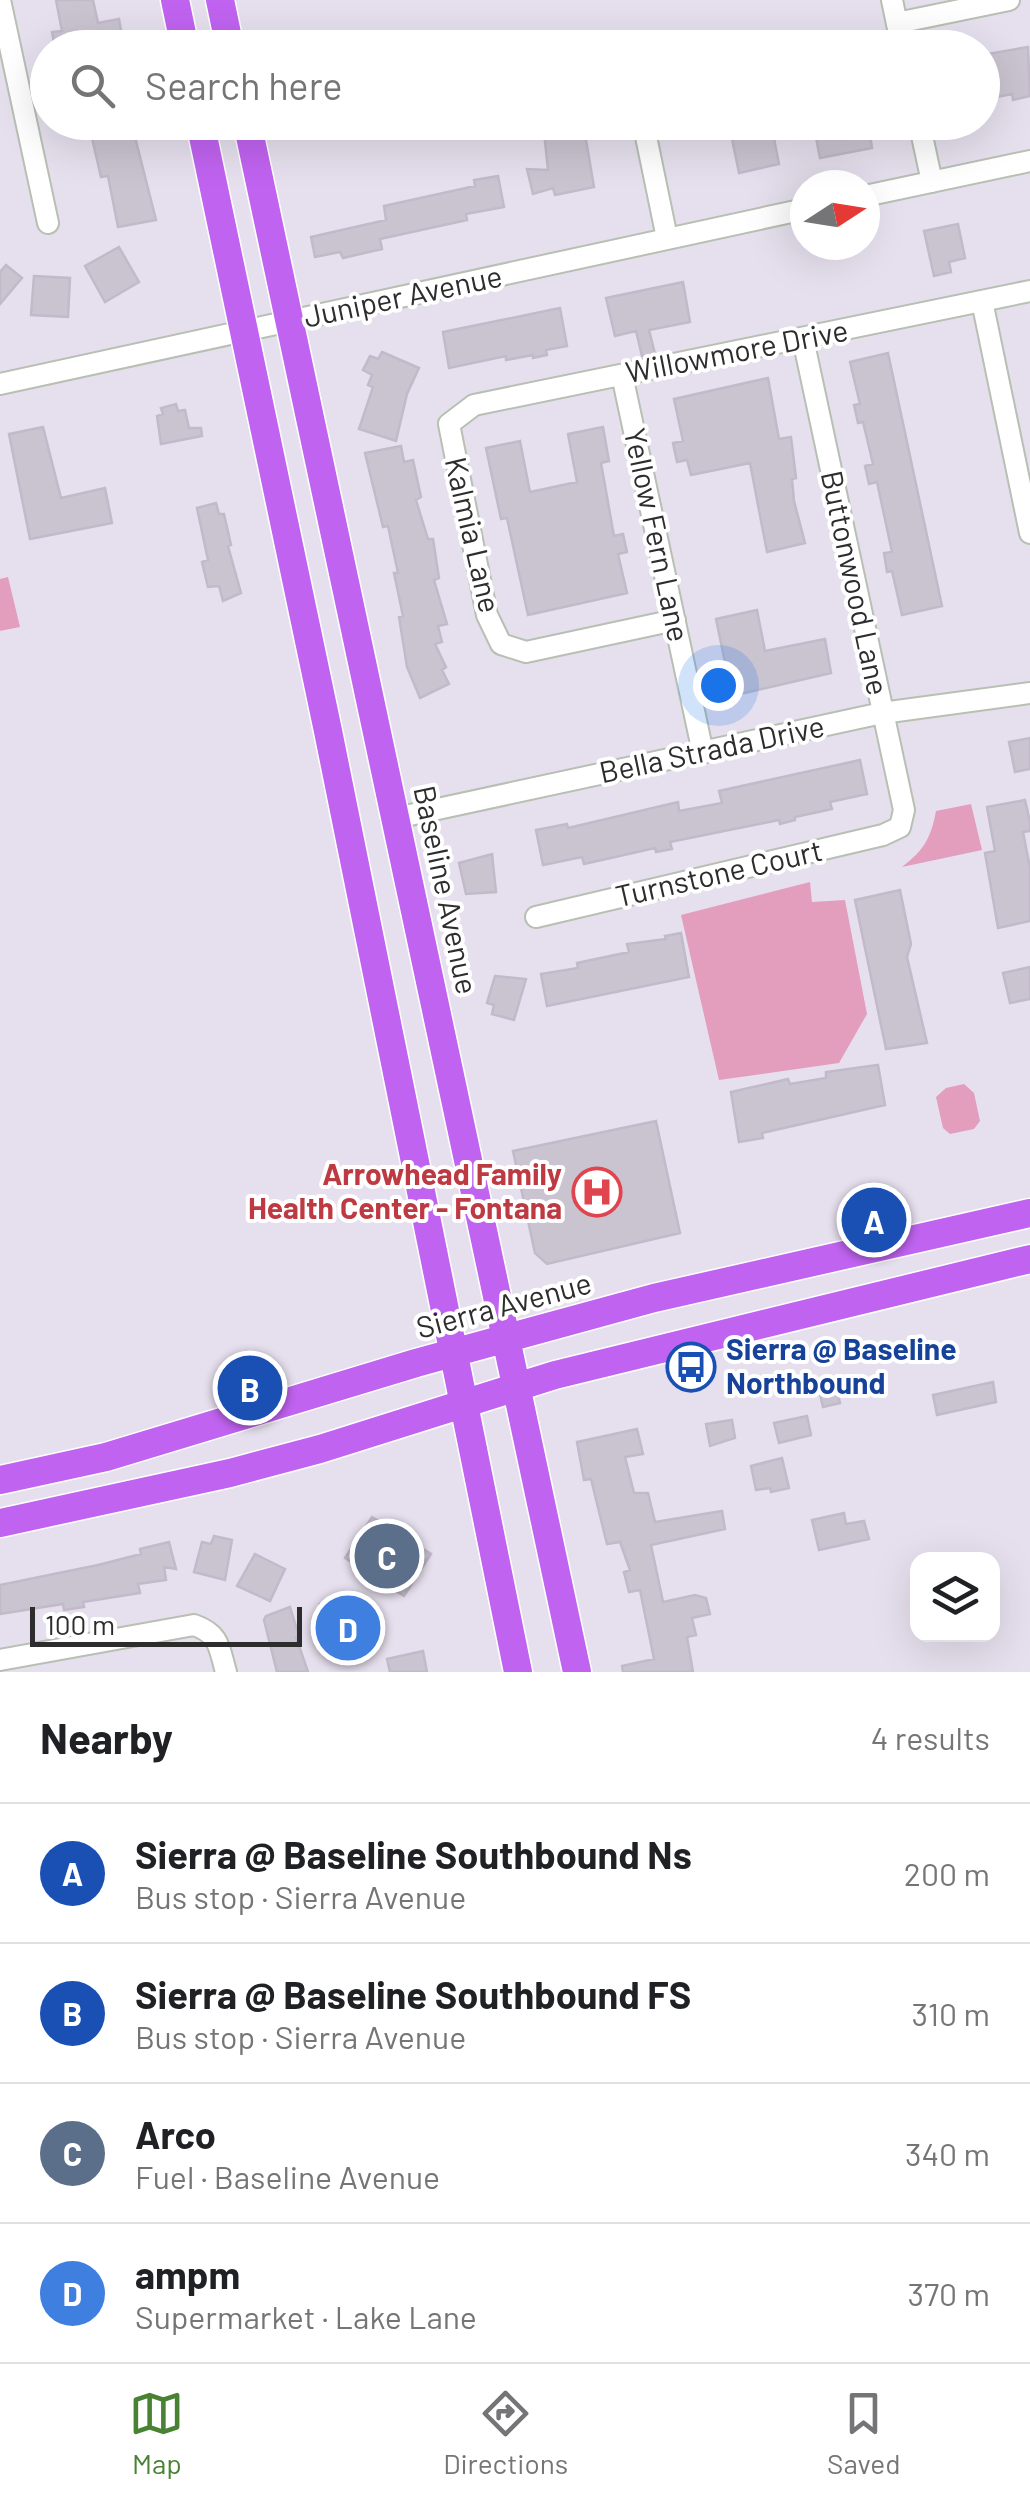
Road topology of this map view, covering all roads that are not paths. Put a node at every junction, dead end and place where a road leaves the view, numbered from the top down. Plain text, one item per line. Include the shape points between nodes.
1 (0, 0) edge
2 (175, 0) edge
3 (220, 0) edge
4 (892, 0) edge
5 (1008, 0) edge
6 (896, 23) junction
7 (182, 30) edge
8 (226, 30) edge
9 (898, 30) edge
10 (30, 139) edge
11 (30, 140) edge
12 (204, 140) edge
13 (250, 140) edge
14 (646, 140) edge
15 (923, 140) edge
16 (1030, 161) edge
17 (932, 182) junction
18 (880, 193) edge
19 (790, 212) edge
20 (48, 222) dead end
21 (667, 238) junction
22 (1030, 291) edge
23 (982, 301) junction
24 (290, 321) junction
25 (244, 331) junction
26 (803, 339) junction
27 (622, 375) junction
28 (0, 384) edge
29 (449, 424) joint
30 (1030, 533) edge
31 (675, 620) junction
32 (1030, 693) edge
33 (882, 713) junction
34 (704, 753) junction
35 (396, 818) junction
36 (900, 827) joint
37 (536, 917) dead end
38 (1030, 1213) edge
39 (1030, 1259) edge
40 (508, 1340) junction
41 (454, 1354) junction
42 (518, 1387) junction
43 (464, 1404) junction
44 (0, 1480) edge
45 (0, 1523) edge
46 (0, 1660) edge
47 (226, 1672) edge
48 (518, 1672) edge
49 (577, 1672) edge

1 - 10 street
2 - 7 main road
3 - 8 main road
4 - 6 street
5 - 6 street
6 - 9 street
11 - 20 street
12 - 25 main road
13 - 24 main road, Baseline Avenue
14 - 21 street
15 - 17 street
16 - 17 street
17 - 18 street
19 - 21 street, Juniper Avenue
21 - 24 street, Juniper Avenue
22 - 23 street, Willowmore Drive
23 - 26 street, Willowmore Drive
23 - 30 street
24 - 25 street, Juniper Avenue
24 - 35 main road, Baseline Avenue
25 - 28 street, Juniper Avenue
25 - 41 main road
26 - 27 street, Willowmore Drive
26 - 33 street, Buttonwood Lane
27 - 29 street, Willowmore Drive via 474,405
27 - 31 street, Yellow Fern Lane
29 - 31 street, Kalmia Lane via 487,615 501,644 526,652
31 - 34 street, Yellow Fern Lane
32 - 33 street, Bella Strada Drive
33 - 34 street, Bella Strada Drive
33 - 36 street, Buttonwood Lane via 904,810
34 - 35 street, Bella Strada Drive
35 - 40 main road, Baseline Avenue
36 - 37 street, Turnstone Court
38 - 40 main road, Sierra Avenue via 722,1280
39 - 42 main road
40 - 41 main road, Sierra Avenue
40 - 42 main road, Baseline Avenue
41 - 43 main road
41 - 44 main road, Sierra Avenue via 106,1457
42 - 43 main road
42 - 49 main road, Baseline Avenue
43 - 45 main road via 230,1473
43 - 48 main road
46 - 47 street via 194,1625 220,1642

